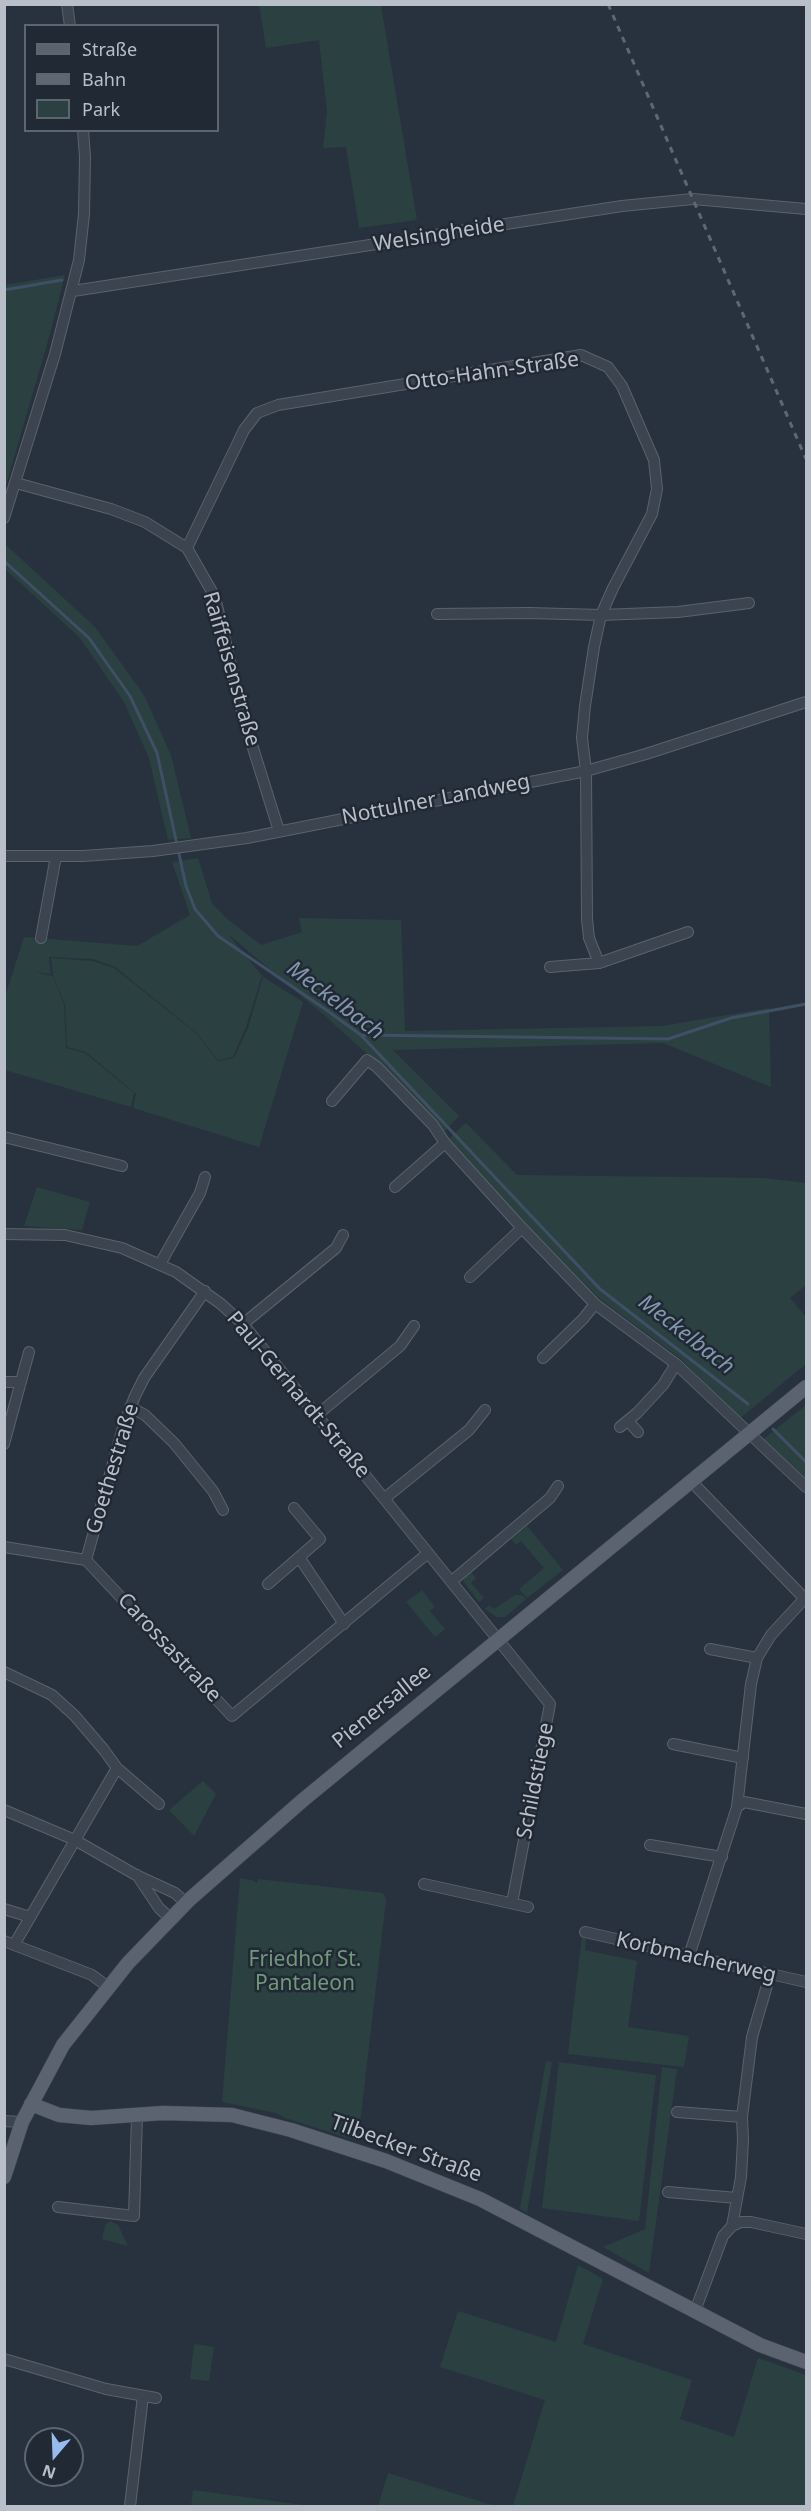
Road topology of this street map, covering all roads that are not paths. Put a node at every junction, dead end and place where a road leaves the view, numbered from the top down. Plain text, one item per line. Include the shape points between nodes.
1 (67, 4) edge
2 (70, 24) edge
3 (83, 132) edge
4 (807, 209) edge
5 (73, 291) junction
6 (16, 483) junction
7 (4, 518) edge
8 (187, 548) junction
9 (749, 603) dead end
10 (437, 615) dead end
11 (601, 615) junction
12 (807, 702) edge
13 (586, 771) junction
14 (279, 831) junction
15 (4, 856) edge
16 (56, 856) junction
17 (688, 932) dead end
18 (41, 938) dead end
19 (599, 963) junction
20 (550, 967) dead end
21 (332, 1101) dead end
22 (4, 1137) edge
23 (445, 1143) junction
24 (122, 1166) dead end
25 (205, 1177) dead end
26 (395, 1187) dead end
27 (522, 1228) junction
28 (4, 1234) edge
29 (343, 1235) dead end
30 (160, 1264) junction
31 (470, 1277) dead end
32 (205, 1291) junction
33 (595, 1304) junction
34 (243, 1324) junction
35 (414, 1326) dead end
36 (29, 1352) dead end
37 (543, 1358) dead end
38 (676, 1364) junction
39 (4, 1382) edge
40 (20, 1382) junction
41 (807, 1387) edge
42 (130, 1407) junction
43 (484, 1410) dead end
44 (317, 1415) junction
45 (638, 1432) dead end
46 (749, 1436) junction
47 (4, 1444) edge
48 (690, 1481) junction
49 (558, 1486) dead end
50 (807, 1487) edge
51 (384, 1498) junction
52 (294, 1508) dead end
53 (223, 1510) dead end
54 (4, 1547) edge
55 (428, 1554) junction
56 (299, 1557) junction
57 (86, 1560) junction
58 (452, 1581) junction
59 (268, 1584) dead end
60 (806, 1599) edge
61 (344, 1624) junction
62 (499, 1638) junction
63 (710, 1649) dead end
64 (757, 1658) junction
65 (4, 1672) edge
66 (674, 1744) dead end
67 (743, 1758) junction
68 (117, 1768) junction
69 (159, 1804) dead end
70 (737, 1807) junction
71 (4, 1810) edge
72 (807, 1814) edge
73 (75, 1840) junction
74 (650, 1845) dead end
75 (722, 1857) junction
76 (136, 1875) junction
77 (424, 1884) dead end
78 (186, 1903) junction
79 (512, 1903) junction
80 (528, 1906) dead end
81 (4, 1909) edge
82 (30, 1917) junction
83 (171, 1919) junction
84 (585, 1932) dead end
85 (9, 1943) edge
86 (689, 1956) junction
87 (770, 1974) junction
88 (807, 1982) edge
89 (108, 1987) junction
90 (31, 2103) junction
91 (677, 2112) dead end
92 (136, 2116) junction
93 (742, 2117) junction
94 (4, 2121) edge
95 (22, 2122) junction
96 (4, 2177) edge
97 (668, 2192) dead end
98 (737, 2198) junction
99 (58, 2207) dead end
100 (732, 2226) junction
101 (807, 2234) edge
102 (695, 2311) junction
103 (4, 2359) edge
104 (807, 2362) edge
105 (143, 2396) junction
106 (156, 2398) dead end
107 (130, 2506) edge

1 - 2 street
3 - 5 street via 84,214
4 - 5 street, Welsingheide via 693,199 622,206
5 - 6 street
6 - 7 street
6 - 8 street, Raiffeisenstraße via 146,522
8 - 11 street, Otto-Hahn-Straße via 244,430 257,414 278,405 581,355 608,367 622,386 654,460 657,489 652,514
8 - 14 street, Raiffeisenstraße via 215,597 243,716
9 - 11 street via 678,612
10 - 11 street
11 - 13 street, Otto-Hahn-Straße via 585,706 582,738
12 - 13 street, Nottulner Landweg
13 - 14 street, Nottulner Landweg
13 - 19 street, Otto-Hahn-Straße via 587,919 589,938
14 - 16 street, Nottulner Landweg via 188,848
15 - 16 street, Nottulner Landweg
16 - 18 street
17 - 19 street
19 - 20 street
21 - 23 street via 367,1060 433,1125
22 - 24 street
23 - 26 street
23 - 27 street
25 - 30 street
27 - 31 street
27 - 33 street
28 - 30 street, Paul-Gerhardt-Straße via 65,1235 122,1248
29 - 34 street via 336,1248
30 - 32 street, Paul-Gerhardt-Straße
32 - 34 street, Paul-Gerhardt-Straße
32 - 42 street, Goethestraße via 144,1378
33 - 37 street
33 - 38 street
34 - 44 street, Paul-Gerhardt-Straße
35 - 44 street via 400,1346
36 - 40 street
38 - 45 street via 663,1385 624,1424
38 - 46 street
39 - 40 street
40 - 47 street
41 - 46 main road, Pienersallee
42 - 53 street via 145,1415 174,1443 213,1491
42 - 57 street, Goethestraße
43 - 51 street via 469,1430
44 - 51 street, Paul-Gerhardt-Straße
46 - 48 main road, Pienersallee
46 - 50 street
48 - 60 street
48 - 62 main road, Pienersallee
49 - 58 street via 550,1498
51 - 55 street, Paul-Gerhardt-Straße
52 - 56 street via 320,1539
54 - 57 street
55 - 58 street, Paul-Gerhardt-Straße
55 - 61 street, Carossastraße
56 - 59 street
56 - 61 street
57 - 61 street, Carossastraße via 232,1716
58 - 62 street, Paul-Gerhardt-Straße
60 - 64 street via 771,1635
62 - 78 main road, Pienersallee via 303,1800
62 - 79 street, Schildstiege via 550,1704
63 - 64 street
64 - 67 street
65 - 68 street via 52,1695 75,1716
66 - 67 street
67 - 70 street
68 - 69 street
68 - 73 street
70 - 72 street via 744,1802
70 - 75 street
71 - 73 street
73 - 76 street
73 - 82 street
74 - 75 street
75 - 86 street
76 - 78 street via 175,1893
76 - 83 street
77 - 79 street
78 - 83 main road, Pienersallee
79 - 80 street
81 - 82 street
82 - 85 street
83 - 89 main road, Pienersallee
84 - 86 street, Korbmacherweg
85 - 89 street via 92,1975
86 - 87 street, Korbmacherweg
87 - 88 street, Korbmacherweg
87 - 93 street via 752,2037
89 - 90 main road, Pienersallee via 63,2045
90 - 92 main road, Tilbecker Straße via 75,2117
90 - 95 main road, Pienersallee
91 - 93 street
92 - 99 street via 134,2216
92 - 102 main road, Tilbecker Straße via 195,2113 255,2120 423,2173
93 - 98 street
94 - 95 street
95 - 96 main road, Pienersallee
97 - 98 street
98 - 100 street
100 - 101 street via 751,2222
100 - 102 street via 723,2236
102 - 104 main road, Tilbecker Straße via 760,2345
103 - 105 street
105 - 106 street
105 - 107 street

